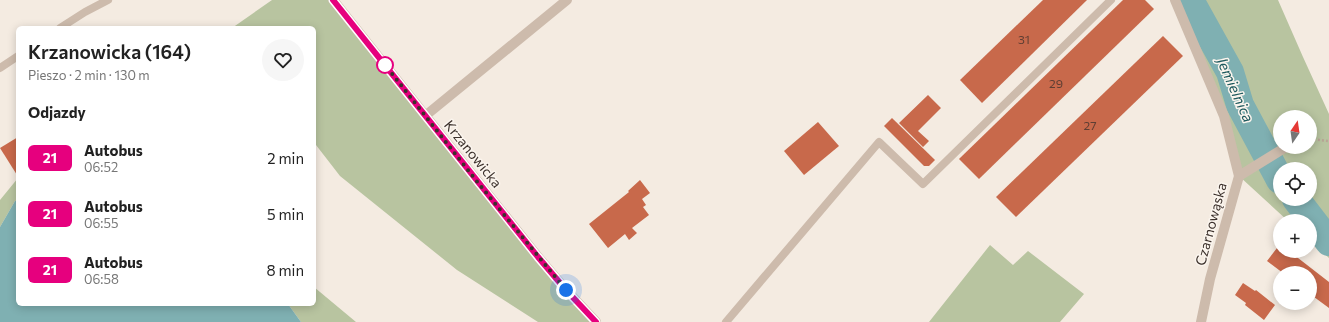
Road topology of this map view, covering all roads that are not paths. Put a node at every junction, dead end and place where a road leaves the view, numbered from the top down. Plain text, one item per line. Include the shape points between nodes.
1 (108, 0) edge
2 (333, 0) edge
3 (567, 0) edge
4 (1111, 0) edge
5 (1175, 0) edge
6 (63, 26) edge
7 (16, 57) edge
8 (0, 68) edge
9 (425, 116) junction
10 (1275, 154) edge
11 (1239, 176) junction
12 (596, 322) edge
13 (726, 322) edge
14 (1201, 322) edge

1 - 6 lane
2 - 9 street, Krzanowicka
3 - 9 street
4 - 13 lane via 923,184 879,142
5 - 11 street, Czarnowąska via 1224,116
7 - 8 lane
9 - 12 street, Krzanowicka via 538,257
10 - 11 street
11 - 14 street, Czarnowąska via 1210,279

